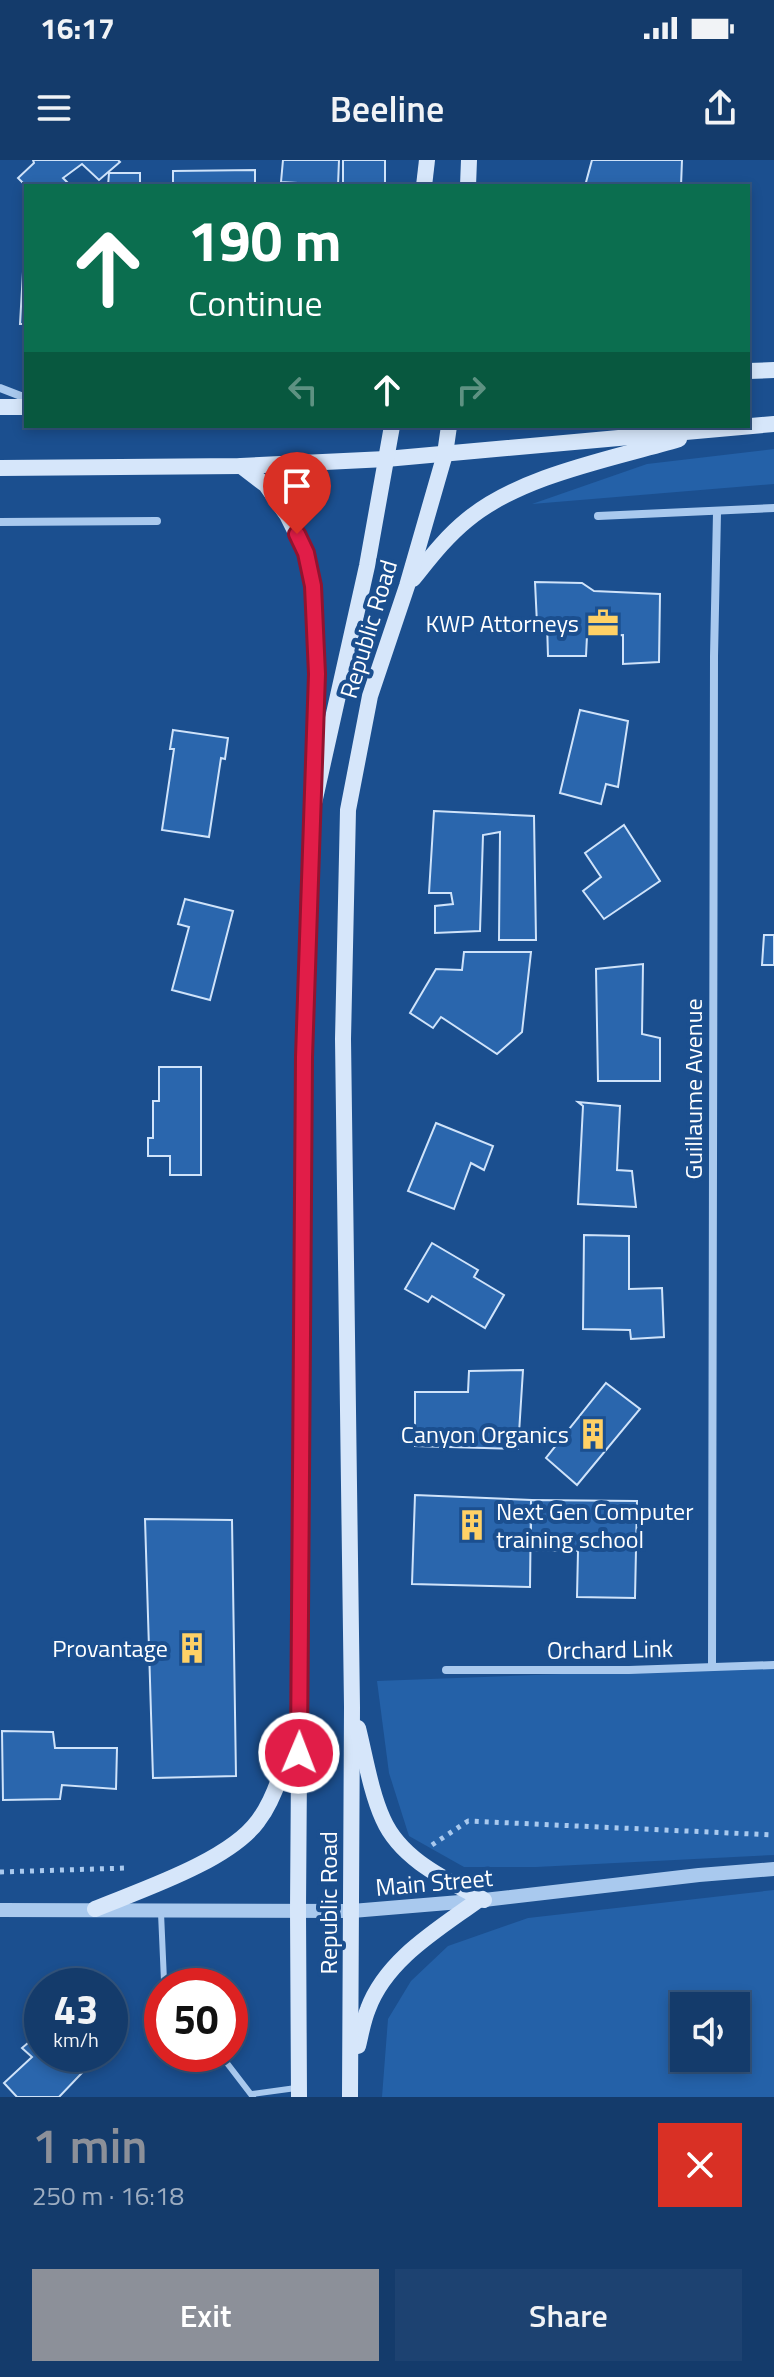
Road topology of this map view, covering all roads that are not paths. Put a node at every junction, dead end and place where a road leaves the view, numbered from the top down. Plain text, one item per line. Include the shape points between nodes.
1 (427, 160) edge
2 (469, 160) edge
3 (424, 184) edge
4 (468, 184) edge
5 (774, 370) edge
6 (750, 371) edge
7 (0, 388) edge
8 (24, 397) edge
9 (0, 407) edge
10 (24, 407) edge
11 (774, 424) edge
12 (750, 426) edge
13 (392, 428) edge
14 (449, 428) edge
15 (727, 428) edge
16 (715, 429) junction
17 (445, 454) junction
18 (386, 459) junction
19 (241, 466) junction
20 (0, 468) edge
21 (774, 508) edge
22 (717, 513) junction
23 (598, 516) dead end
24 (157, 521) dead end
25 (0, 522) edge
26 (407, 586) junction
27 (312, 812) junction
28 (774, 1665) edge
29 (712, 1666) junction
30 (446, 1670) dead end
31 (300, 1695) junction
32 (352, 1707) junction
33 (774, 1869) edge
34 (481, 1900) junction
35 (95, 1909) junction
36 (161, 1909) junction
37 (0, 1910) edge
38 (298, 1910) junction
39 (352, 1911) junction
40 (166, 1968) edge
41 (351, 2071) junction
42 (234, 2072) edge
43 (299, 2092) edge
44 (252, 2096) edge
45 (350, 2097) edge

1 - 3 main road
2 - 4 main road
5 - 6 main road
7 - 8 street
9 - 10 main road
11 - 12 main road
13 - 18 main road, Republic Road
14 - 17 main road, Republic Road
15 - 16 main road
16 - 17 main road
16 - 26 main road via 518,489 470,517
17 - 18 main road
17 - 26 main road, Republic Road
18 - 19 main road
18 - 27 main road, Republic Road
19 - 20 main road
19 - 27 main road via 266,485 287,515 309,564 317,674
21 - 22 street
22 - 23 street
22 - 29 street, Guillaume Avenue
24 - 25 street
26 - 32 main road, Republic Road via 370,696 348,810 343,1039
27 - 31 main road, Republic Road via 304,1057
28 - 29 street, Orchard Link
29 - 30 street, Orchard Link
31 - 35 main road via 283,1768 258,1821 203,1863
31 - 38 main road, Republic Road
32 - 34 main road via 383,1820 431,1871
32 - 39 main road, Republic Road
33 - 34 street, Main Street
34 - 39 street, Main Street
34 - 41 main road via 412,1949 384,1981 368,2008
35 - 36 street, Main Street
35 - 37 street, Main Street
36 - 38 street, Main Street
36 - 40 lane
38 - 39 street, Main Street
38 - 43 main road, Republic Road
39 - 41 main road, Republic Road
41 - 45 main road, Republic Road
42 - 44 lane
43 - 44 lane

